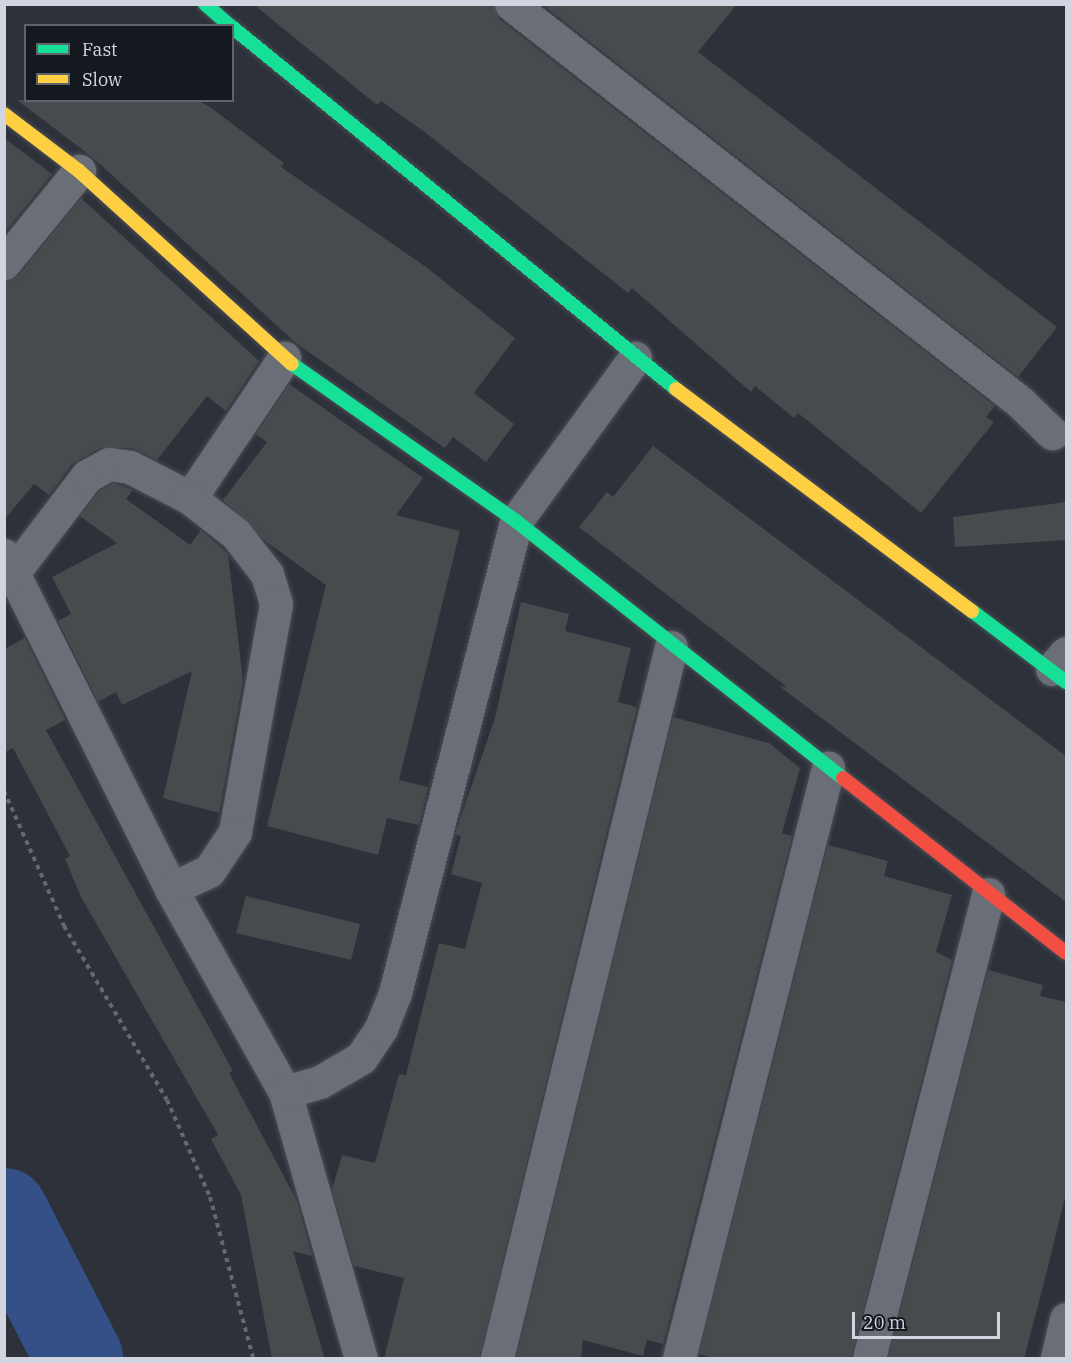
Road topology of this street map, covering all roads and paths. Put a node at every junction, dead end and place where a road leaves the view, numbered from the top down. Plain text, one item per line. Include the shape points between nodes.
1 (205, 4) edge
2 (511, 4) edge
3 (229, 24) edge
4 (234, 28) edge
5 (4, 114) edge
6 (79, 171) junction
7 (4, 263) edge
8 (284, 358) junction
9 (635, 358) junction
10 (1052, 433) dead end
11 (190, 498) junction
12 (516, 521) junction
13 (9, 564) edge
14 (671, 647) junction
15 (1062, 668) edge
16 (828, 768) junction
17 (4, 791) edge
18 (171, 889) junction
19 (988, 894) junction
20 (1066, 953) edge
21 (285, 1092) junction
22 (1066, 1320) edge
23 (253, 1359) edge
24 (361, 1359) edge
25 (497, 1359) edge
26 (679, 1359) edge
27 (869, 1359) edge
28 (1057, 1359) edge

1 - 3 street
2 - 10 street via 1020,402
4 - 9 street
5 - 6 street
6 - 7 street
6 - 8 street
8 - 11 street
8 - 12 street
9 - 12 street
9 - 15 street
11 - 13 street via 130,467 109,464 87,476
11 - 18 street via 236,534 267,574 276,604 235,832 209,871
12 - 14 street
12 - 21 street via 395,993 381,1028 361,1058 320,1082
13 - 18 street
14 - 16 street
14 - 25 street
16 - 19 street
16 - 26 street
17 - 23 path via 64,926 167,1100 210,1197
18 - 21 street
19 - 20 street
19 - 27 street
21 - 24 street
22 - 28 street

